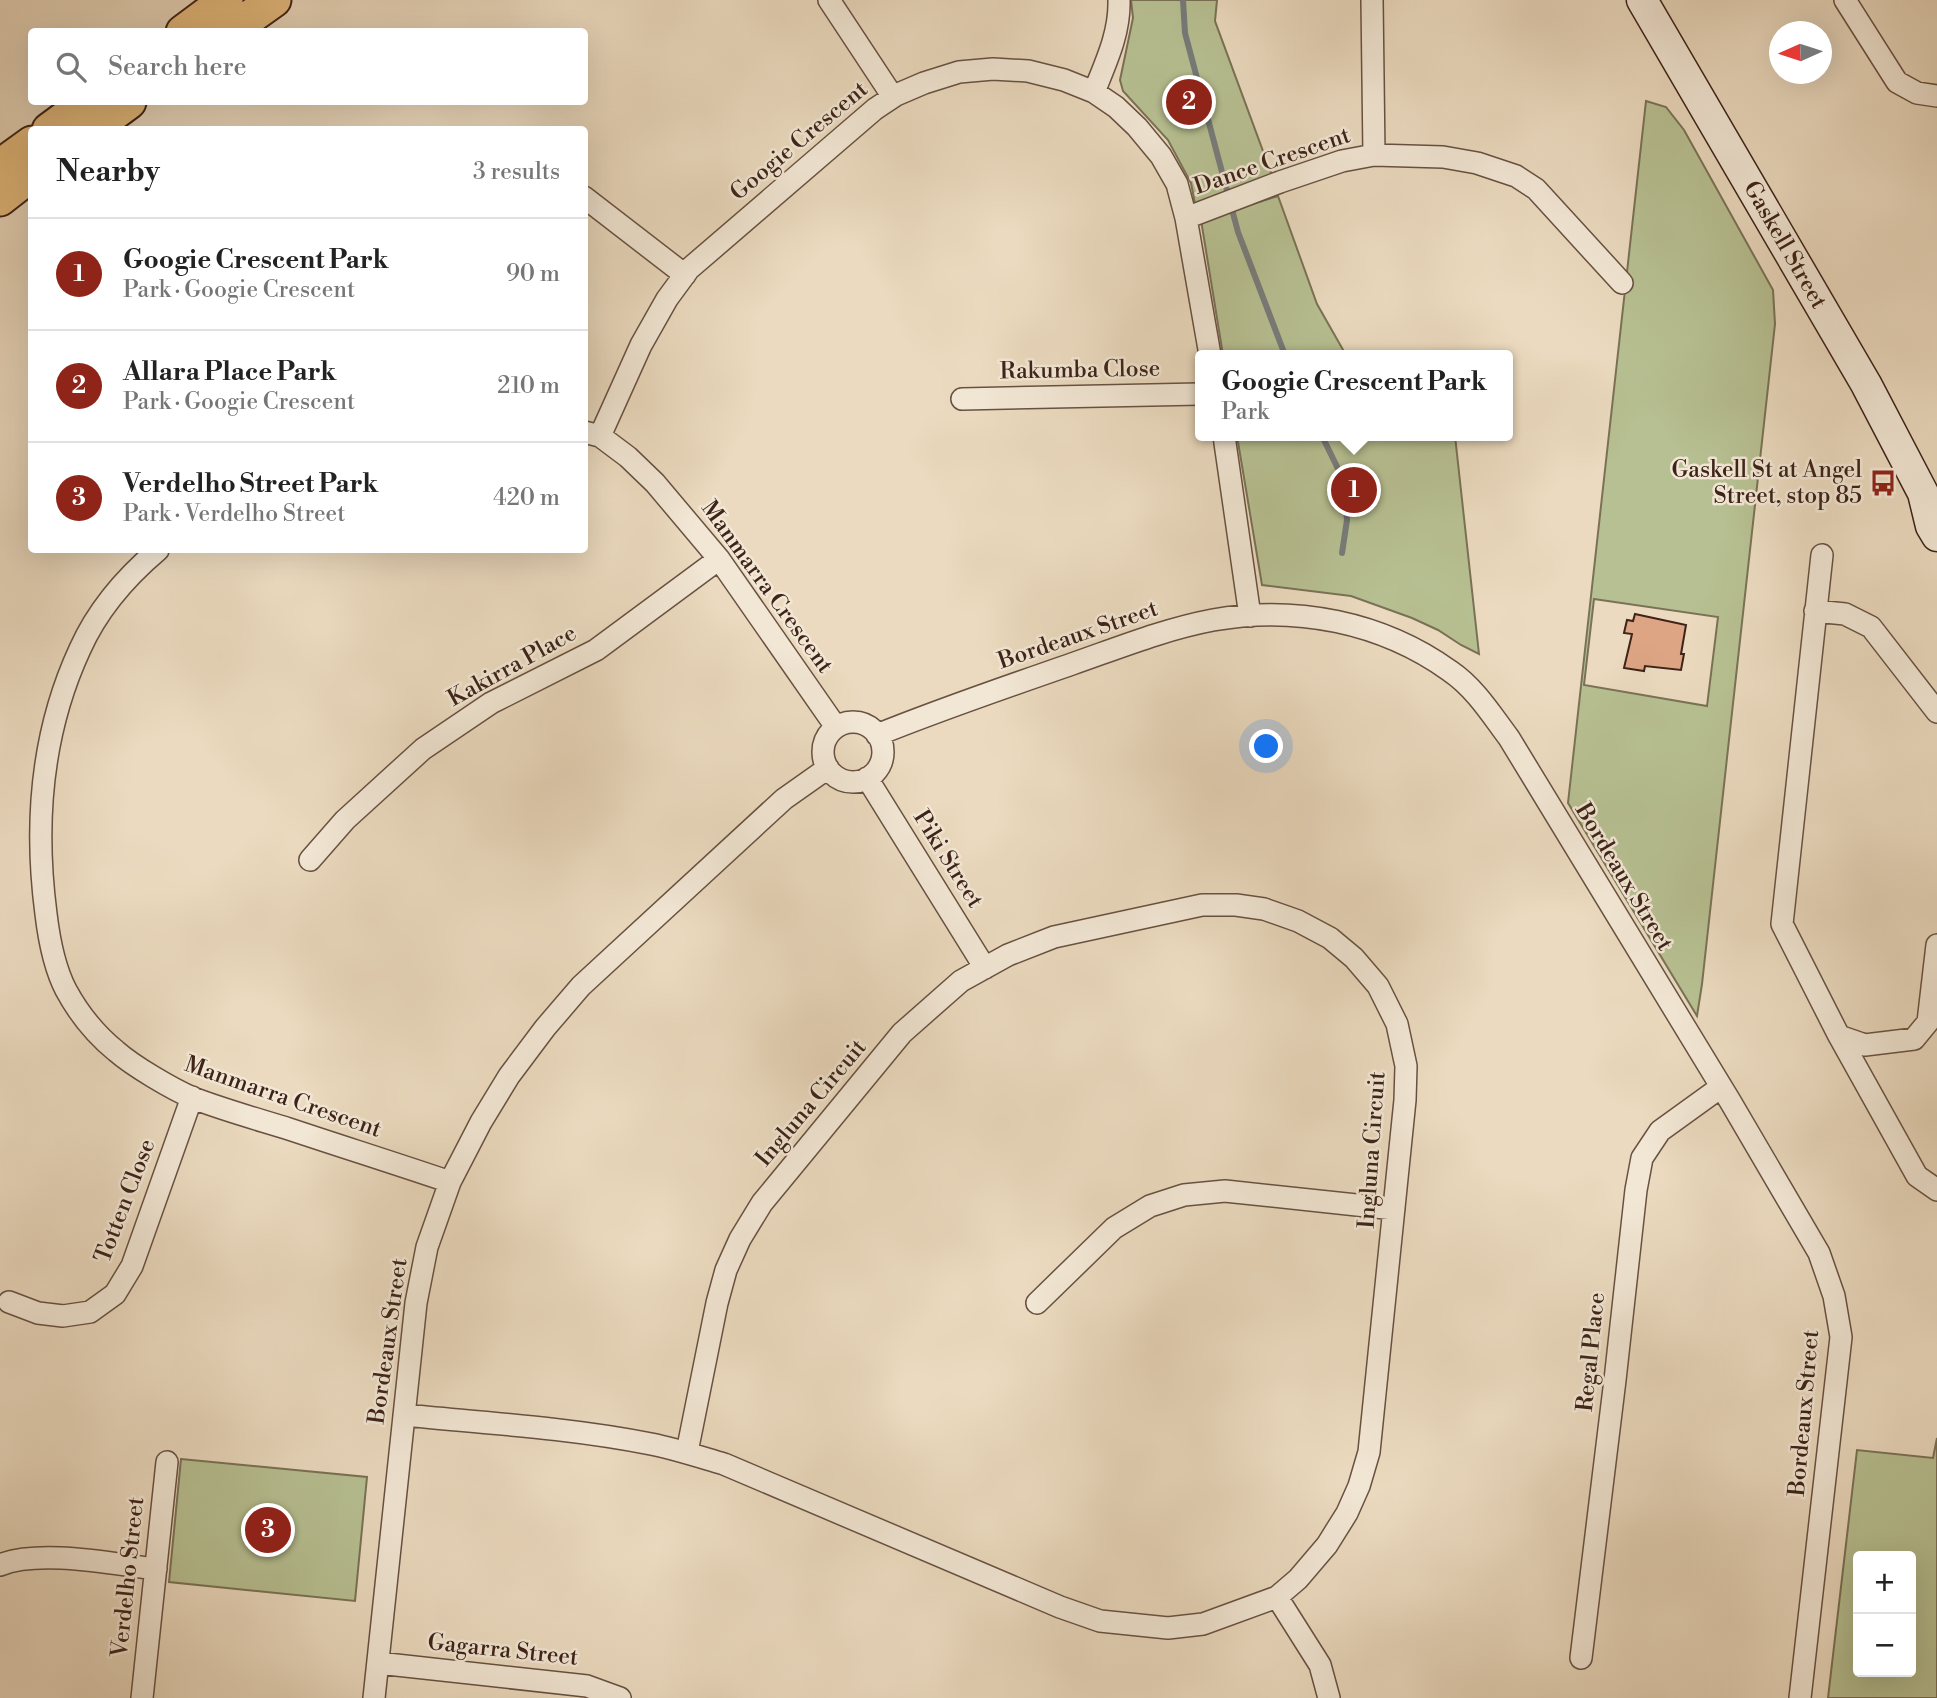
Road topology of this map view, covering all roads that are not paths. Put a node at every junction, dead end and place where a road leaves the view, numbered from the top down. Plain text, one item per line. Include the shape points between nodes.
1 (226, 0) edge
2 (274, 0) edge
3 (830, 0) edge
4 (1119, 0) edge
5 (1373, 0) edge
6 (1642, 0) edge
7 (1844, 0) edge
8 (188, 28) edge
9 (235, 28) edge
10 (1094, 92) junction
11 (1937, 96) edge
12 (893, 97) junction
13 (83, 105) edge
14 (125, 105) edge
15 (54, 126) edge
16 (96, 126) edge
17 (28, 146) edge
18 (1374, 155) junction
19 (0, 166) edge
20 (28, 177) edge
21 (0, 199) edge
22 (588, 200) edge
23 (1186, 218) junction
24 (685, 275) junction
25 (1622, 283) dead end
26 (1209, 350) edge
27 (1195, 394) edge
28 (962, 398) dead end
29 (592, 434) edge
30 (1224, 441) edge
31 (1930, 500) edge
32 (1937, 536) edge
33 (154, 553) edge
34 (1822, 555) dead end
35 (719, 559) junction
36 (1815, 611) junction
37 (1250, 616) junction
38 (1937, 712) edge
39 (836, 727) junction
40 (877, 735) junction
41 (828, 768) junction
42 (867, 778) junction
43 (310, 860) dead end
44 (1937, 945) edge
45 (985, 968) junction
46 (1839, 1036) junction
47 (1721, 1087) junction
48 (192, 1097) junction
49 (450, 1182) junction
50 (1937, 1190) edge
51 (1394, 1209) junction
52 (9, 1302) dead end
53 (1037, 1303) dead end
54 (404, 1415) junction
55 (687, 1452) junction
56 (167, 1462) dead end
57 (0, 1565) edge
58 (156, 1569) junction
59 (1277, 1597) junction
60 (1581, 1658) dead end
61 (378, 1663) junction
62 (142, 1698) edge
63 (374, 1698) edge
64 (620, 1698) edge
65 (1329, 1698) edge
66 (1800, 1698) edge

1 - 8 main road
2 - 9 main road
3 - 12 street
4 - 10 street via 1112,49
5 - 18 street
6 - 31 street, Gaskell Street
7 - 11 street via 1897,82 1917,93
10 - 12 street, Googie Crescent via 1064,79 993,69 959,72
10 - 23 street, Googie Crescent via 1137,127 1161,156 1177,184
12 - 24 street, Googie Crescent
13 - 15 main road
14 - 16 main road
17 - 19 main road
18 - 23 street, Dance Crescent via 1342,161
18 - 25 street, Dance Crescent via 1443,157 1516,176 1536,189
20 - 21 main road
22 - 24 street
23 - 26 street, Googie Crescent
24 - 29 street, Googie Crescent
27 - 28 street, Rakumba Close
29 - 35 street, Manmarra Crescent via 628,457 655,483
30 - 37 street
31 - 32 street, Gaskell Street via 1931,526
33 - 48 street, Manmarra Crescent via 111,597 81,646 60,695 46,755 39,848 49,935 65,989 88,1026 117,1053
34 - 36 street
35 - 39 street, Manmarra Crescent
35 - 43 street, Kakirra Place via 596,650 491,703 423,749 345,820
36 - 38 street via 1845,614 1871,627
36 - 46 street via 1782,924
37 - 40 street, Bordeaux Street via 1162,633
37 - 47 street, Bordeaux Street via 1301,615 1379,633 1451,671 1481,699
39 - 40 street via 863,723
39 - 41 street via 823,751
40 - 42 street via 882,744 881,764
41 - 42 street via 841,780
41 - 49 street, Bordeaux Street via 784,799 581,986 509,1076
42 - 45 street, Piki Street
44 - 46 street via 1928,1022 1914,1039 1865,1045
45 - 51 street, Ingluna Circuit via 1054,937 1202,905 1264,909 1298,920 1330,938 1378,986 1397,1024 1406,1066
45 - 55 street, Ingluna Circuit via 961,981 902,1033 762,1203 740,1238 717,1303
46 - 50 street via 1917,1176
47 - 60 street, Regal Place via 1660,1131 1642,1158
47 - 66 street, Bordeaux Street via 1819,1252 1841,1337
48 - 49 street, Manmarra Crescent
48 - 52 street, Totten Close via 132,1266 115,1294 90,1312 63,1316
49 - 54 street, Bordeaux Street via 427,1247
51 - 53 street via 1225,1191 1184,1195 1150,1206 1114,1228
51 - 59 street, Ingluna Circuit via 1369,1452 1359,1486 1334,1534
54 - 55 street, Ingluna Circuit via 601,1436
54 - 61 street, Bordeaux Street
55 - 59 street, Ingluna Circuit via 1100,1621 1168,1628 1203,1624
56 - 58 street, Verdelho Street
57 - 58 street via 51,1558
58 - 62 street, Verdelho Street
59 - 65 street via 1320,1665
61 - 63 street, Bordeaux Street
61 - 64 street, Gagarra Street via 587,1686

